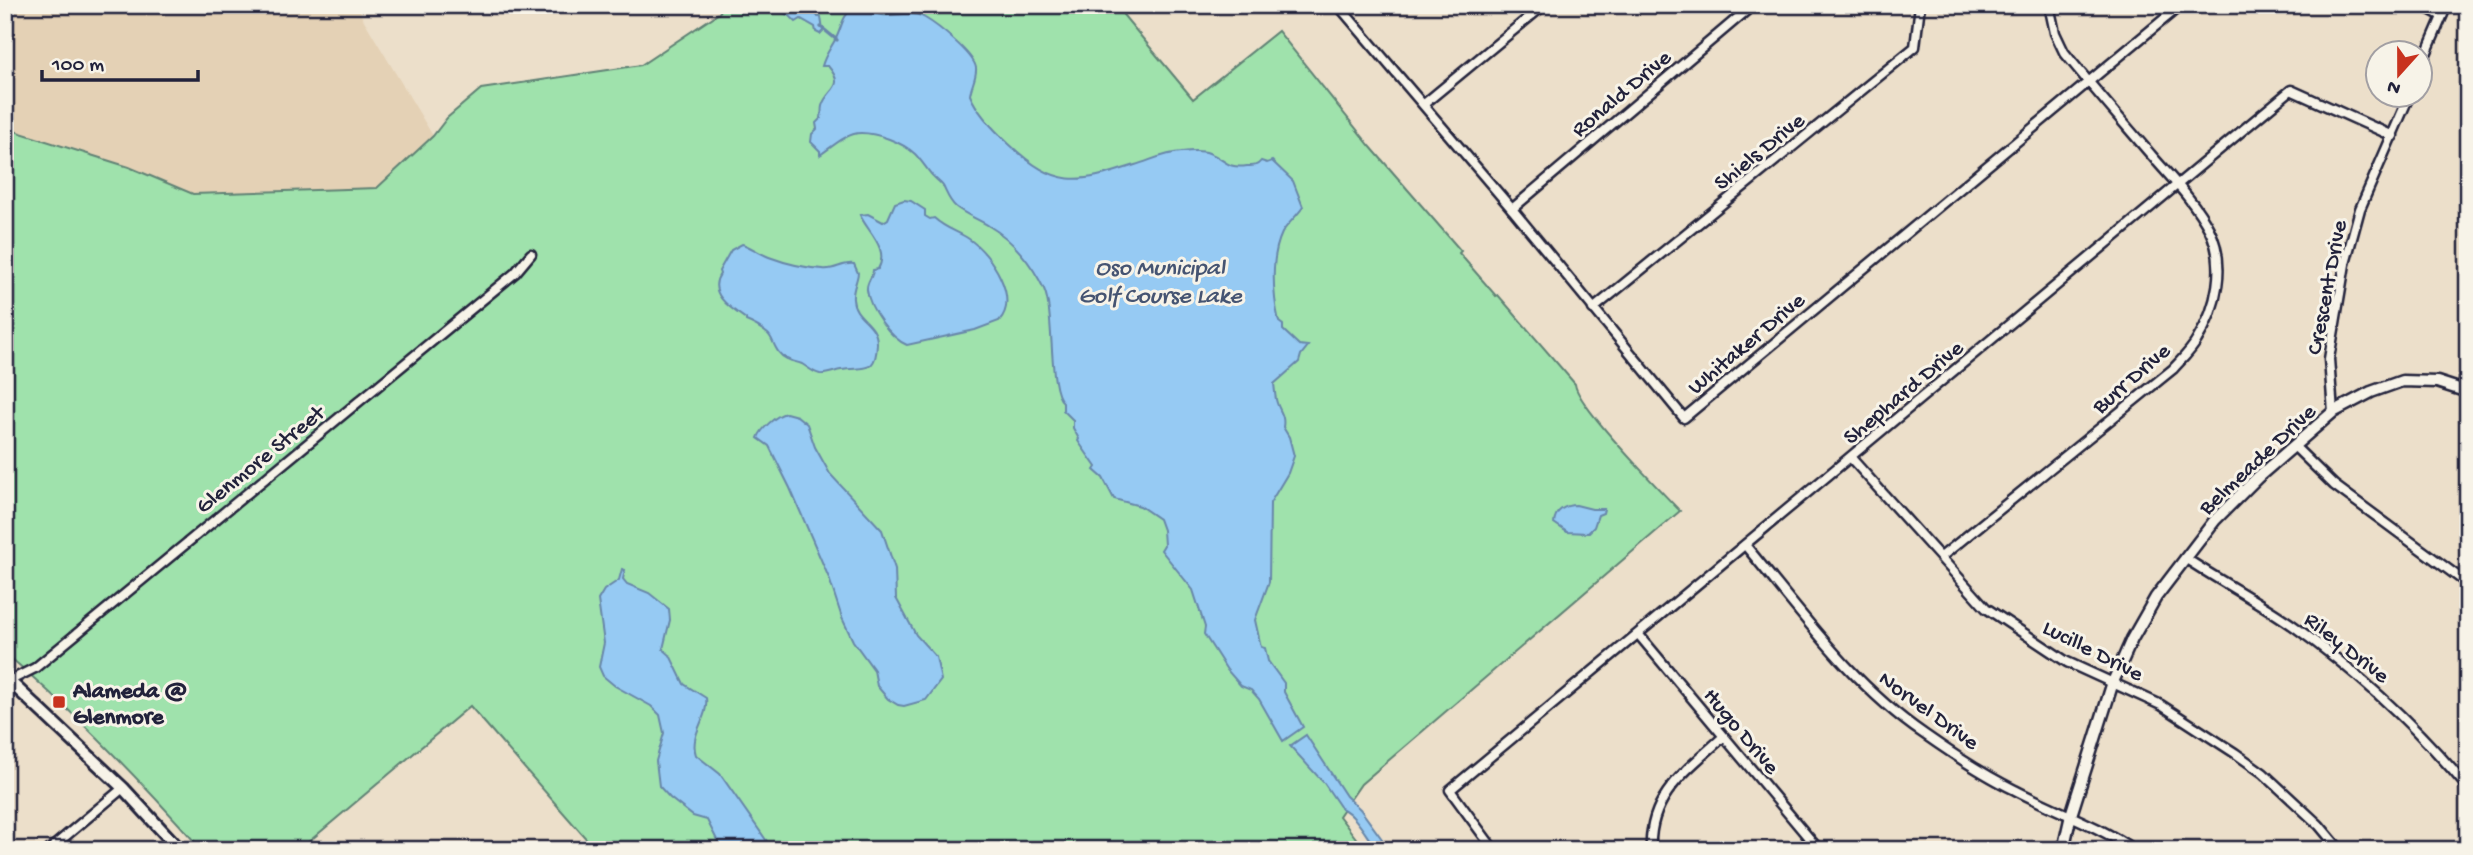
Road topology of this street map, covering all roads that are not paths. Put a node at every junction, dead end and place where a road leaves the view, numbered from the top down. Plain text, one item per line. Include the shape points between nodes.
1 (1338, 5) edge
2 (1544, 5) edge
3 (1752, 5) edge
4 (1920, 5) edge
5 (2049, 5) edge
6 (2181, 5) edge
7 (2421, 5) edge
8 (2447, 5) edge
9 (2442, 16) junction
10 (2433, 38) edge
11 (2088, 82) junction
12 (1424, 104) junction
13 (2404, 108) edge
14 (2393, 136) junction
15 (2177, 185) junction
16 (1512, 209) junction
17 (531, 254) dead end
18 (1593, 309) junction
19 (2468, 362) edge
20 (2465, 391) edge
21 (2333, 412) junction
22 (2295, 447) junction
23 (1851, 458) junction
24 (1745, 545) junction
25 (1941, 557) junction
26 (2185, 558) junction
27 (2468, 584) edge
28 (1639, 635) junction
29 (7, 680) edge
30 (2113, 682) junction
31 (1723, 737) junction
32 (123, 788) junction
33 (2468, 788) edge
34 (2071, 815) junction
35 (49, 850) edge
36 (180, 850) edge
37 (1494, 850) edge
38 (1651, 850) edge
39 (1819, 850) edge
40 (2063, 850) edge
41 (2134, 850) edge
42 (2340, 850) edge

1 - 12 street, Whitaker Drive
2 - 12 street
3 - 16 street, Ronald Drive
4 - 18 street, Shiels Drive via 1915,47
5 - 11 street, Burr Drive via 2064,51
6 - 11 street, Whitaker Drive
7 - 9 street
8 - 9 street
9 - 10 street
11 - 15 street, Burr Drive
11 - 18 street, Whitaker Drive via 1684,418
12 - 16 street, Whitaker Drive
13 - 14 street, Crescent Drive
14 - 15 street, Shephard Drive via 2291,90
14 - 21 street, Crescent Drive via 2360,209 2345,264 2329,359
15 - 23 street, Shephard Drive
15 - 25 street, Burr Drive via 2210,232 2217,258 2215,302 2197,341 2174,369
16 - 18 street, Whitaker Drive
17 - 29 street, Glenmore Street via 516,273 33,670
19 - 20 street
20 - 21 street, Belmeade Drive via 2438,382 2402,382
21 - 22 street, Belmeade Drive
22 - 26 street, Belmeade Drive via 2224,511
22 - 27 street via 2334,485
23 - 24 street, Shephard Drive
23 - 25 street, Lucille Drive
24 - 28 street, Shephard Drive
24 - 34 street, Norvel Drive via 1882,703 1924,735 2014,790
25 - 30 street, Lucille Drive via 1986,608 2067,662
26 - 30 street, Belmeade Drive via 2156,597
26 - 33 street, Riley Drive via 2294,626 2381,695
28 - 31 street, Hugo Drive
28 - 37 street, Shephard Drive via 1450,790
29 - 32 main road
30 - 34 street, Belmeade Drive
30 - 42 street, Lucille Drive via 2161,705 2263,773
31 - 38 street via 1665,793 1655,815
31 - 39 street, Hugo Drive
32 - 35 street
32 - 36 main road
34 - 40 street, Belmeade Drive
34 - 41 street, Norvel Drive

